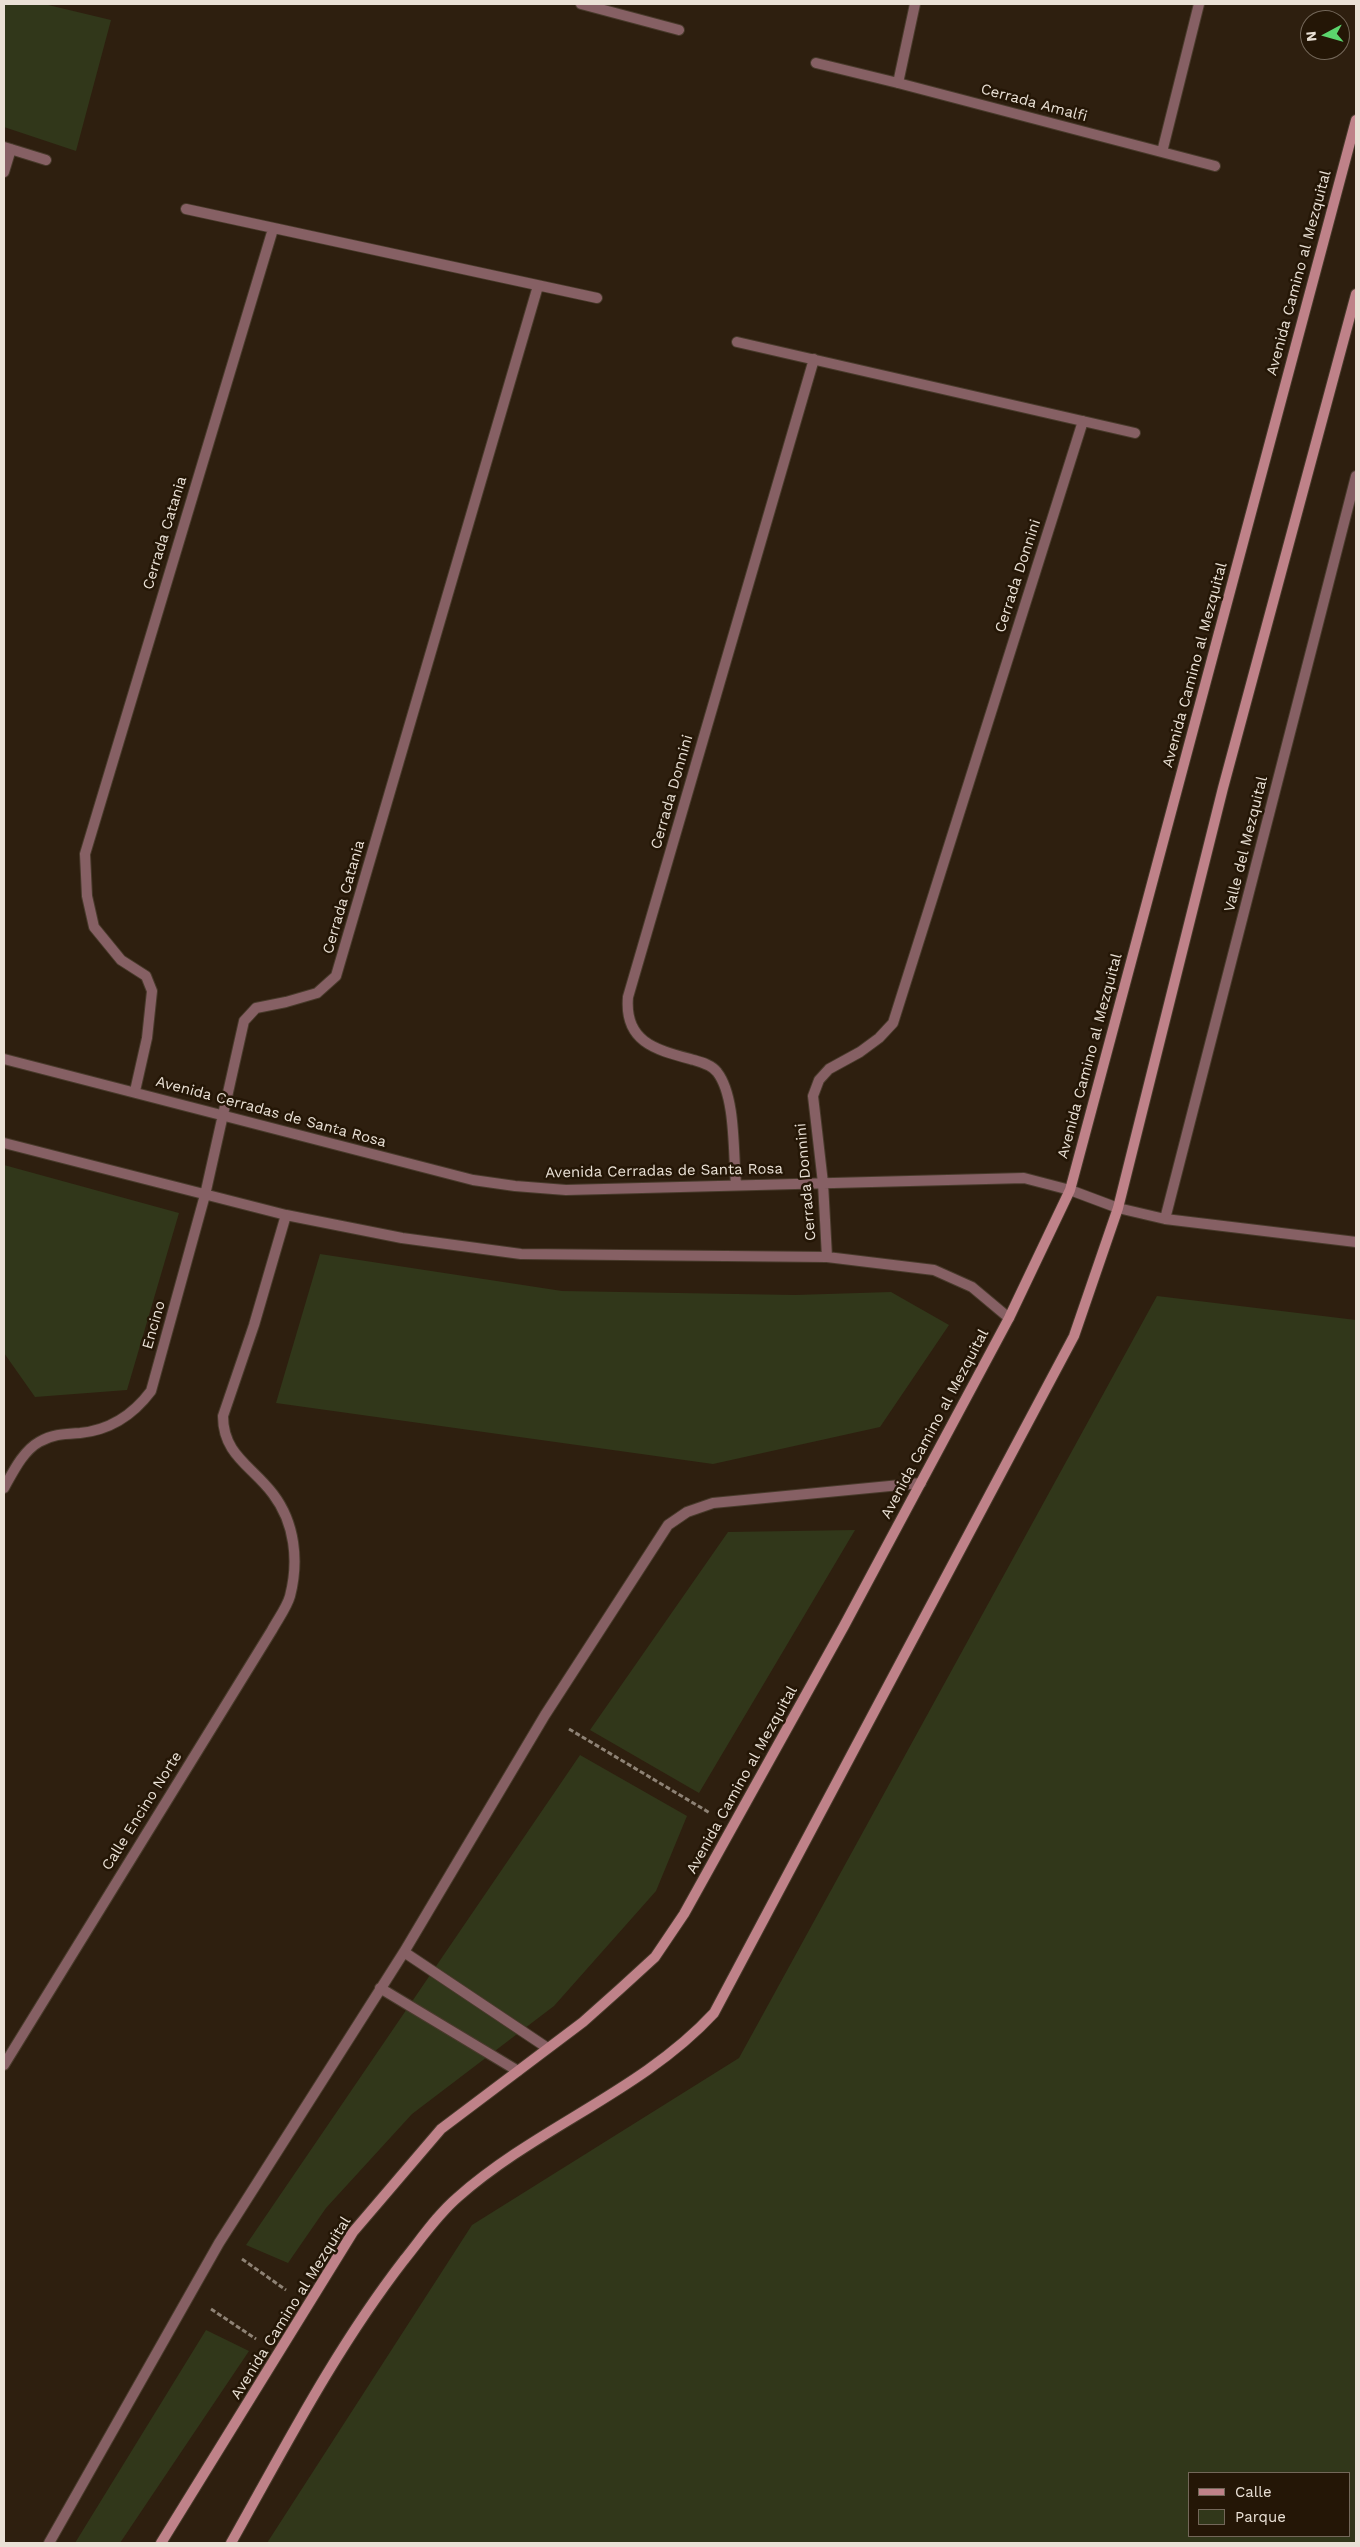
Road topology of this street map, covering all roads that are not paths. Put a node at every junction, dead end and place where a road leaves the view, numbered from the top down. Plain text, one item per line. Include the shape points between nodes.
1 (581, 4) edge
2 (915, 4) edge
3 (1199, 4) edge
4 (602, 6) edge
5 (679, 30) dead end
6 (816, 64) dead end
7 (898, 83) junction
8 (1356, 120) edge
9 (7, 148) edge
10 (1162, 152) junction
11 (46, 160) dead end
12 (1215, 166) dead end
13 (4, 172) edge
14 (186, 208) dead end
15 (273, 229) junction
16 (538, 286) junction
17 (1356, 294) edge
18 (597, 298) dead end
19 (737, 342) dead end
20 (814, 359) junction
21 (1083, 421) junction
22 (1136, 433) dead end
23 (1356, 476) edge
24 (4, 1059) edge
25 (135, 1091) junction
26 (225, 1116) junction
27 (4, 1143) edge
28 (823, 1183) junction
29 (736, 1184) junction
30 (1070, 1190) junction
31 (205, 1195) junction
32 (1118, 1208) junction
33 (286, 1215) junction
34 (1164, 1219) junction
35 (1356, 1242) edge
36 (827, 1257) junction
37 (1009, 1318) junction
38 (921, 1483) junction
39 (4, 1488) edge
40 (404, 1952) junction
41 (380, 1988) junction
42 (546, 2047) junction
43 (4, 2065) edge
44 (518, 2072) junction
45 (49, 2543) edge
46 (161, 2543) edge
47 (231, 2543) edge

1 - 4 street
2 - 7 street
3 - 10 street
4 - 5 street
6 - 7 street, Cerrada Amalfi
7 - 10 street, Cerrada Amalfi
8 - 30 main road, Avenida Camino al Mezquital
9 - 11 street
9 - 13 street
10 - 12 street, Cerrada Amalfi
14 - 15 street
15 - 16 street
15 - 25 street, Cerrada Catania via 85,854 86,896 94,927 121,960 146,976 152,991 148,1038
16 - 18 street
16 - 26 street, Cerrada Catania via 336,976 317,993 256,1008 244,1021
17 - 32 main road via 1223,788
19 - 20 street
20 - 21 street
20 - 29 street, Cerrada Donnini via 628,996 630,1025 644,1043 662,1052 703,1063 716,1070 726,1085
21 - 22 street
21 - 28 street, Cerrada Donnini via 893,1023 860,1052 829,1069 819,1080 813,1096
23 - 34 street, Valle del Mezquital
24 - 25 street, Avenida Cerradas de Santa Rosa
25 - 26 street, Avenida Cerradas de Santa Rosa
26 - 29 street, Avenida Cerradas de Santa Rosa via 473,1180 515,1186 566,1190
26 - 31 street, Encino
27 - 31 street
28 - 29 street, Avenida Cerradas de Santa Rosa
28 - 30 street, Avenida Cerradas de Santa Rosa via 1024,1178
28 - 36 street, Cerrada Donnini
30 - 32 street, Avenida Cerradas de Santa Rosa
30 - 37 main road, Avenida Camino al Mezquital
31 - 33 street
31 - 39 street, Encino via 151,1391 138,1409 110,1427 82,1433 57,1433 38,1442 20,1461
32 - 34 street, Avenida Cerradas de Santa Rosa
32 - 47 main road via 1074,1336 714,2013 690,2040 496,2166 456,2198 384,2287 318,2387
33 - 36 street via 402,1238 521,1254
33 - 43 street, Calle Encino Norte via 223,1416 223,1432 234,1454 272,1493 288,1519 294,1541 290,1598
34 - 35 street, Avenida Cerradas de Santa Rosa
36 - 37 street via 934,1270 972,1287
37 - 38 main road, Avenida Camino al Mezquital
38 - 40 street via 713,1502 687,1512 668,1525 545,1715
38 - 42 main road, Avenida Camino al Mezquital via 684,1914 655,1957 583,2022
40 - 41 street
40 - 42 street
41 - 44 street
41 - 45 street via 219,2243
42 - 44 main road, Avenida Camino al Mezquital
44 - 46 main road, Avenida Camino al Mezquital via 441,2129 353,2232

